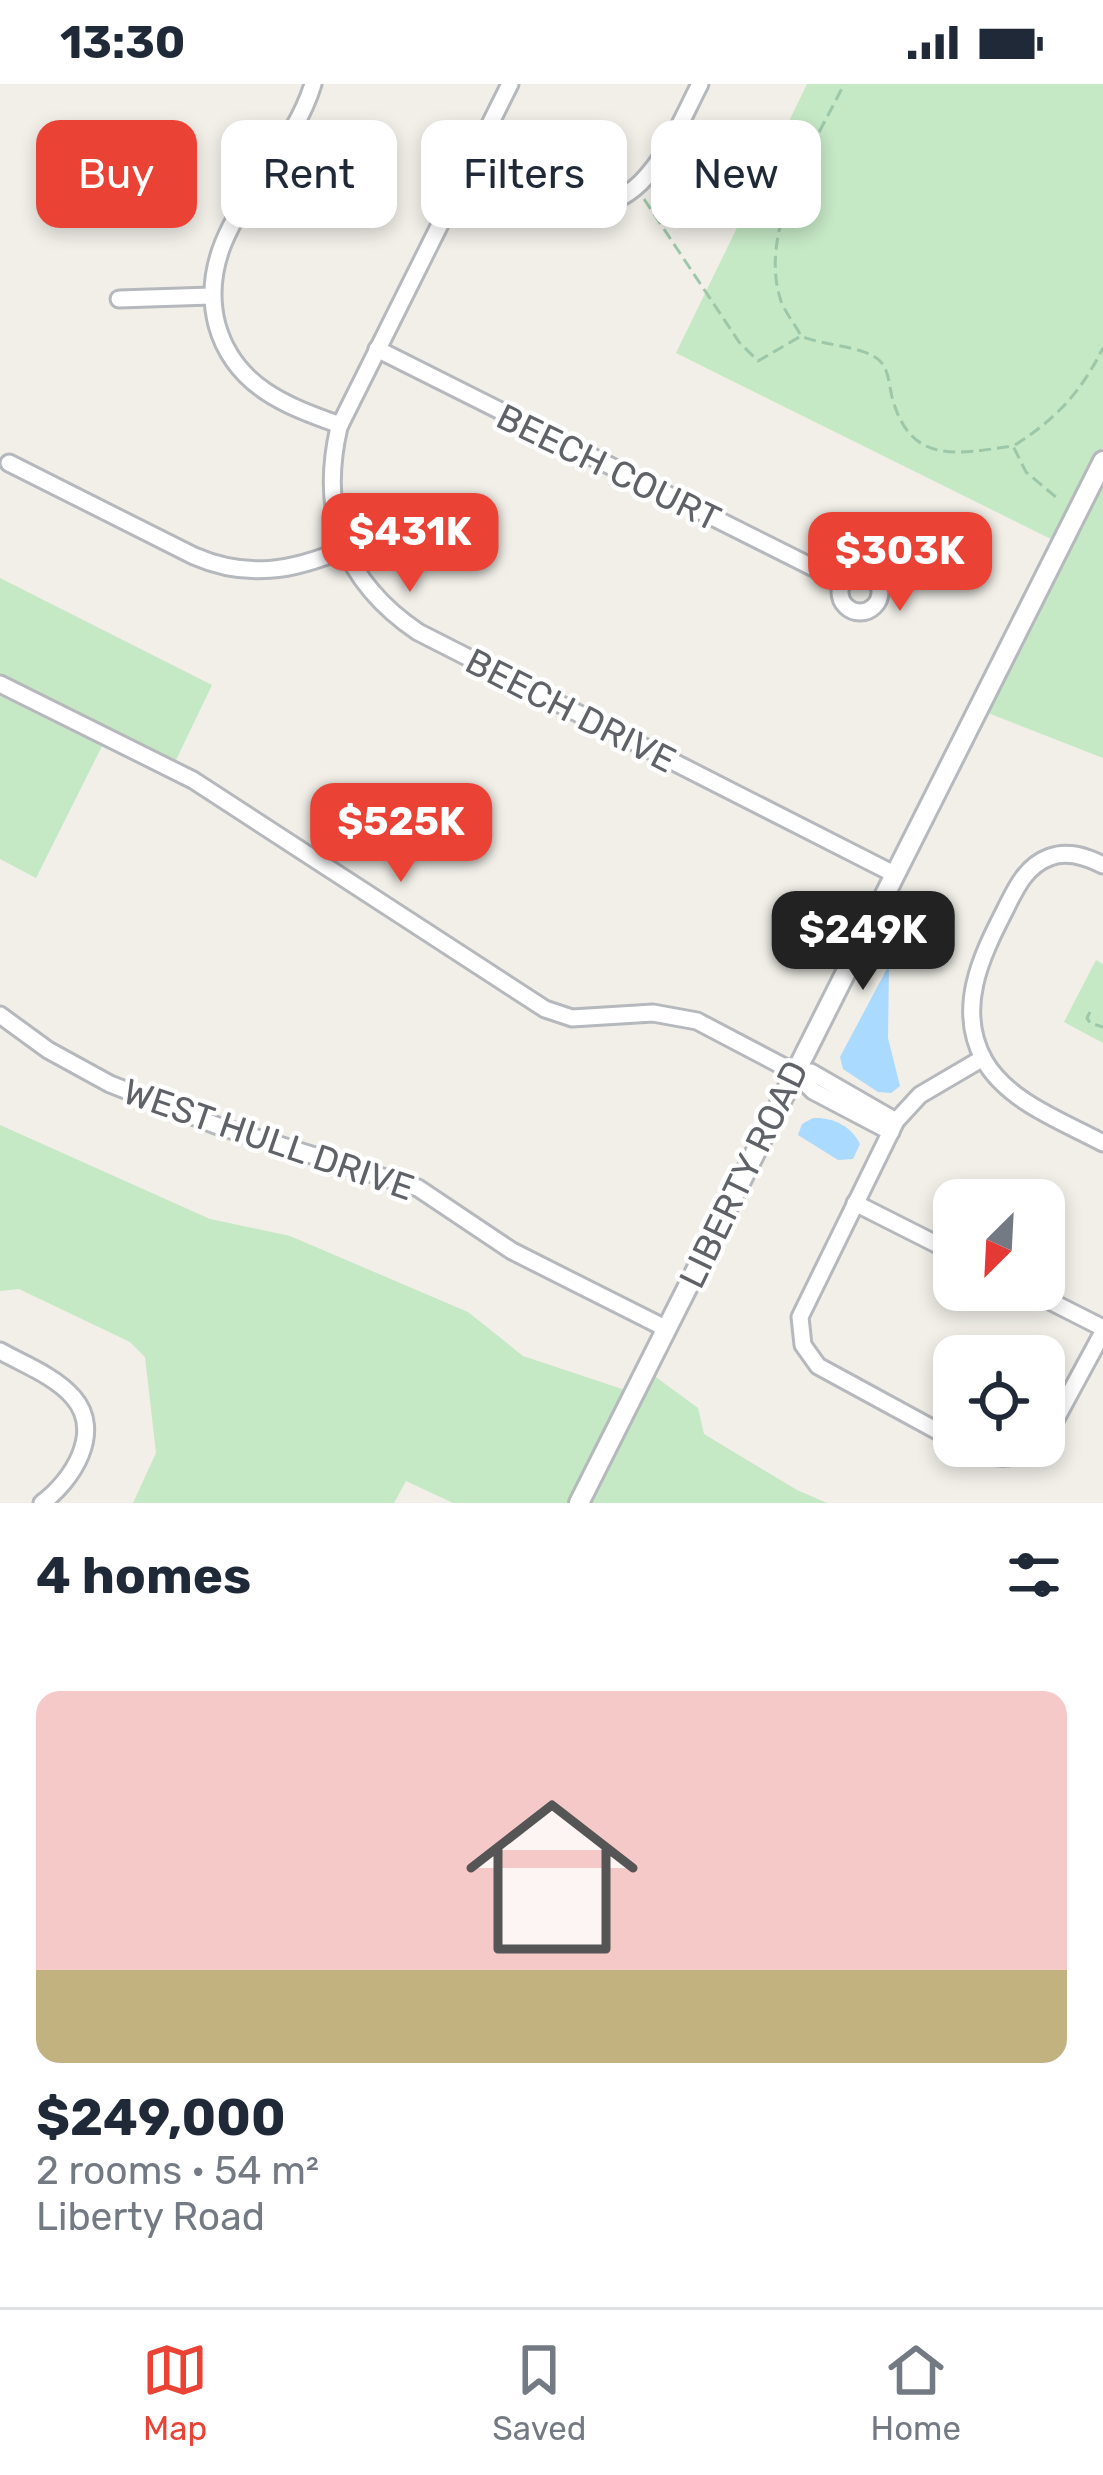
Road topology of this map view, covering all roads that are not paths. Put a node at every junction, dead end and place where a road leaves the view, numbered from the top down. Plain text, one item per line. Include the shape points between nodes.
1 (313, 84) edge
2 (510, 84) edge
3 (700, 84) edge
4 (492, 120) edge
5 (627, 194) edge
6 (438, 228) edge
7 (211, 296) junction
8 (119, 299) dead end
9 (377, 349) junction
10 (340, 424) junction
11 (1103, 461) edge
12 (9, 463) dead end
13 (344, 549) junction
14 (842, 582) dead end
15 (0, 684) edge
16 (1103, 865) edge
17 (892, 873) junction
18 (0, 1015) edge
19 (983, 1058) junction
20 (794, 1072) junction
21 (893, 1126) junction
22 (1103, 1143) edge
23 (855, 1203) junction
24 (933, 1242) edge
25 (1065, 1310) edge
26 (665, 1328) junction
27 (1103, 1330) edge
28 (0, 1351) edge
29 (1065, 1400) edge
30 (933, 1429) edge
31 (41, 1503) edge
32 (579, 1503) edge

1 - 7 street via 223,240
2 - 4 street, BEECH DRIVE
3 - 5 street via 656,168
6 - 9 street, BEECH DRIVE
7 - 8 street
7 - 10 street via 228,352 253,384
9 - 10 street, BEECH DRIVE
9 - 14 street, BEECH COURT
10 - 13 street, BEECH DRIVE via 331,484
11 - 17 street, LIBERTY ROAD
12 - 13 street via 226,567 290,569
13 - 17 street, BEECH DRIVE via 367,588 418,632
15 - 20 street via 193,780 545,1010 572,1018 687,1018
16 - 19 street via 1062,854 1021,880 975,976 972,1016
17 - 20 street, LIBERTY ROAD
18 - 26 street, WEST HULL DRIVE via 110,1084 418,1187 512,1251
19 - 21 street via 920,1095
19 - 22 street via 1025,1102
20 - 21 street via 811,1072
20 - 26 street, LIBERTY ROAD
21 - 23 street
23 - 24 street
23 - 30 street via 803,1305 803,1345 827,1374
25 - 27 street
26 - 32 street, LIBERTY ROAD
27 - 29 street
28 - 31 street via 71,1394 82,1412 75,1468

